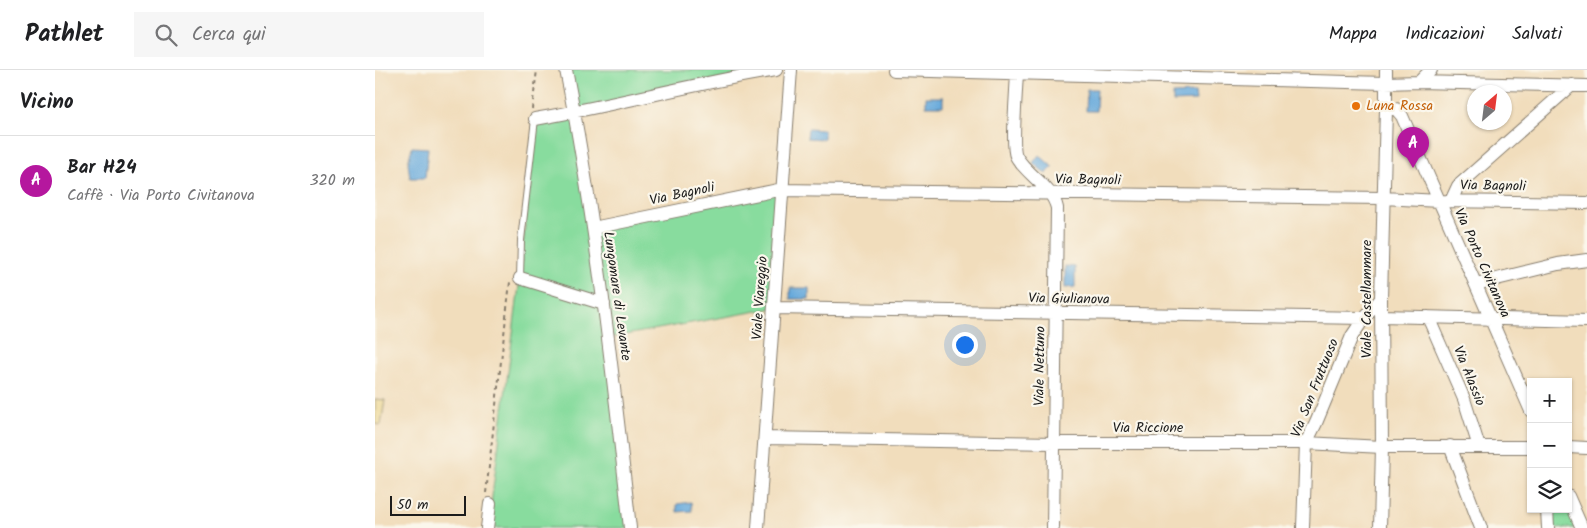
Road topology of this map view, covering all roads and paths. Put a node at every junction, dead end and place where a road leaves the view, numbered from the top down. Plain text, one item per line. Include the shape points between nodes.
1 (537, 70) edge
2 (566, 70) edge
3 (776, 70) edge
4 (791, 70) edge
5 (894, 70) edge
6 (1431, 70) edge
7 (1017, 71) edge
8 (1386, 76) edge
9 (1419, 82) junction
10 (1572, 85) junction
11 (1587, 86) edge
12 (1386, 109) junction
13 (574, 112) junction
14 (533, 116) junction
15 (783, 190) junction
16 (1051, 195) junction
17 (1383, 198) junction
18 (1445, 201) junction
19 (1587, 203) edge
20 (593, 228) junction
21 (1587, 260) edge
22 (515, 277) junction
23 (1475, 284) junction
24 (1381, 299) junction
25 (604, 304) junction
26 (774, 308) junction
27 (1056, 314) junction
28 (1381, 316) junction
29 (1428, 317) junction
30 (1364, 318) junction
31 (1491, 319) junction
32 (1587, 321) edge
33 (1527, 402) edge
34 (765, 438) junction
35 (1054, 443) junction
36 (1306, 444) junction
37 (1450, 446) junction
38 (1382, 447) junction
39 (1479, 447) junction
40 (1527, 447) edge
41 (1572, 447) edge
42 (1587, 448) edge
43 (487, 502) joint
44 (1572, 505) edge
45 (1547, 513) edge
46 (487, 528) edge
47 (630, 528) edge
48 (757, 528) edge
49 (1053, 528) edge
50 (1303, 528) edge
51 (1380, 528) edge
52 (1481, 528) edge
53 (1548, 528) edge
54 (1582, 528) edge

1 - 14 path
2 - 13 street, Lungomare di Levante
3 - 13 street
4 - 15 street, Viale Viareggio
5 - 7 street
6 - 9 street
7 - 8 street
7 - 16 street via 1014,152
8 - 9 street
8 - 12 street, Viale Castellammare
9 - 10 street
10 - 11 street
10 - 18 street
12 - 17 street, Viale Castellammare
12 - 18 street, Via Porto Civitanova via 1395,109 1401,114
13 - 14 street
13 - 20 street, Lungomare di Levante
14 - 22 lane
15 - 16 street, Via Bagnoli
15 - 20 street, Via Bagnoli
15 - 26 street, Viale Viareggio
16 - 17 street, Via Bagnoli
16 - 27 street, Viale Nettuno via 1057,208
17 - 18 street, Via Bagnoli
17 - 24 street, Viale Castellammare
18 - 19 street, Via Bagnoli
18 - 23 street, Via Porto Civitanova
20 - 25 street, Lungomare di Levante
21 - 23 street
22 - 25 street
22 - 43 path
23 - 31 street, Via Porto Civitanova
24 - 28 street, Viale Castellammare
24 - 30 street, Via San Fruttuoso
25 - 47 street, Lungomare di Levante
26 - 27 street, Via Giulianova
26 - 34 street, Viale Viareggio
27 - 30 street, Via Giulianova
27 - 35 street, Viale Nettuno
28 - 29 street
28 - 38 street, Viale Castellammare
29 - 31 street
29 - 39 street, Via Alassio via 1464,399
30 - 36 street, Via San Fruttuoso via 1346,349
31 - 32 street
31 - 33 street, Via Porto Civitanova
34 - 35 street, Via Riccione
34 - 48 street, Viale Viareggio
35 - 36 street, Via Riccione
35 - 49 street, Viale Nettuno
36 - 38 street, Via Riccione
36 - 50 street, Via San Fruttuoso
37 - 38 street, Via Riccione
37 - 39 street, Via Riccione
37 - 52 street
38 - 51 street, Viale Castellammare
39 - 40 street, Via Riccione
41 - 42 street
43 - 46 street
44 - 54 street
45 - 53 street

